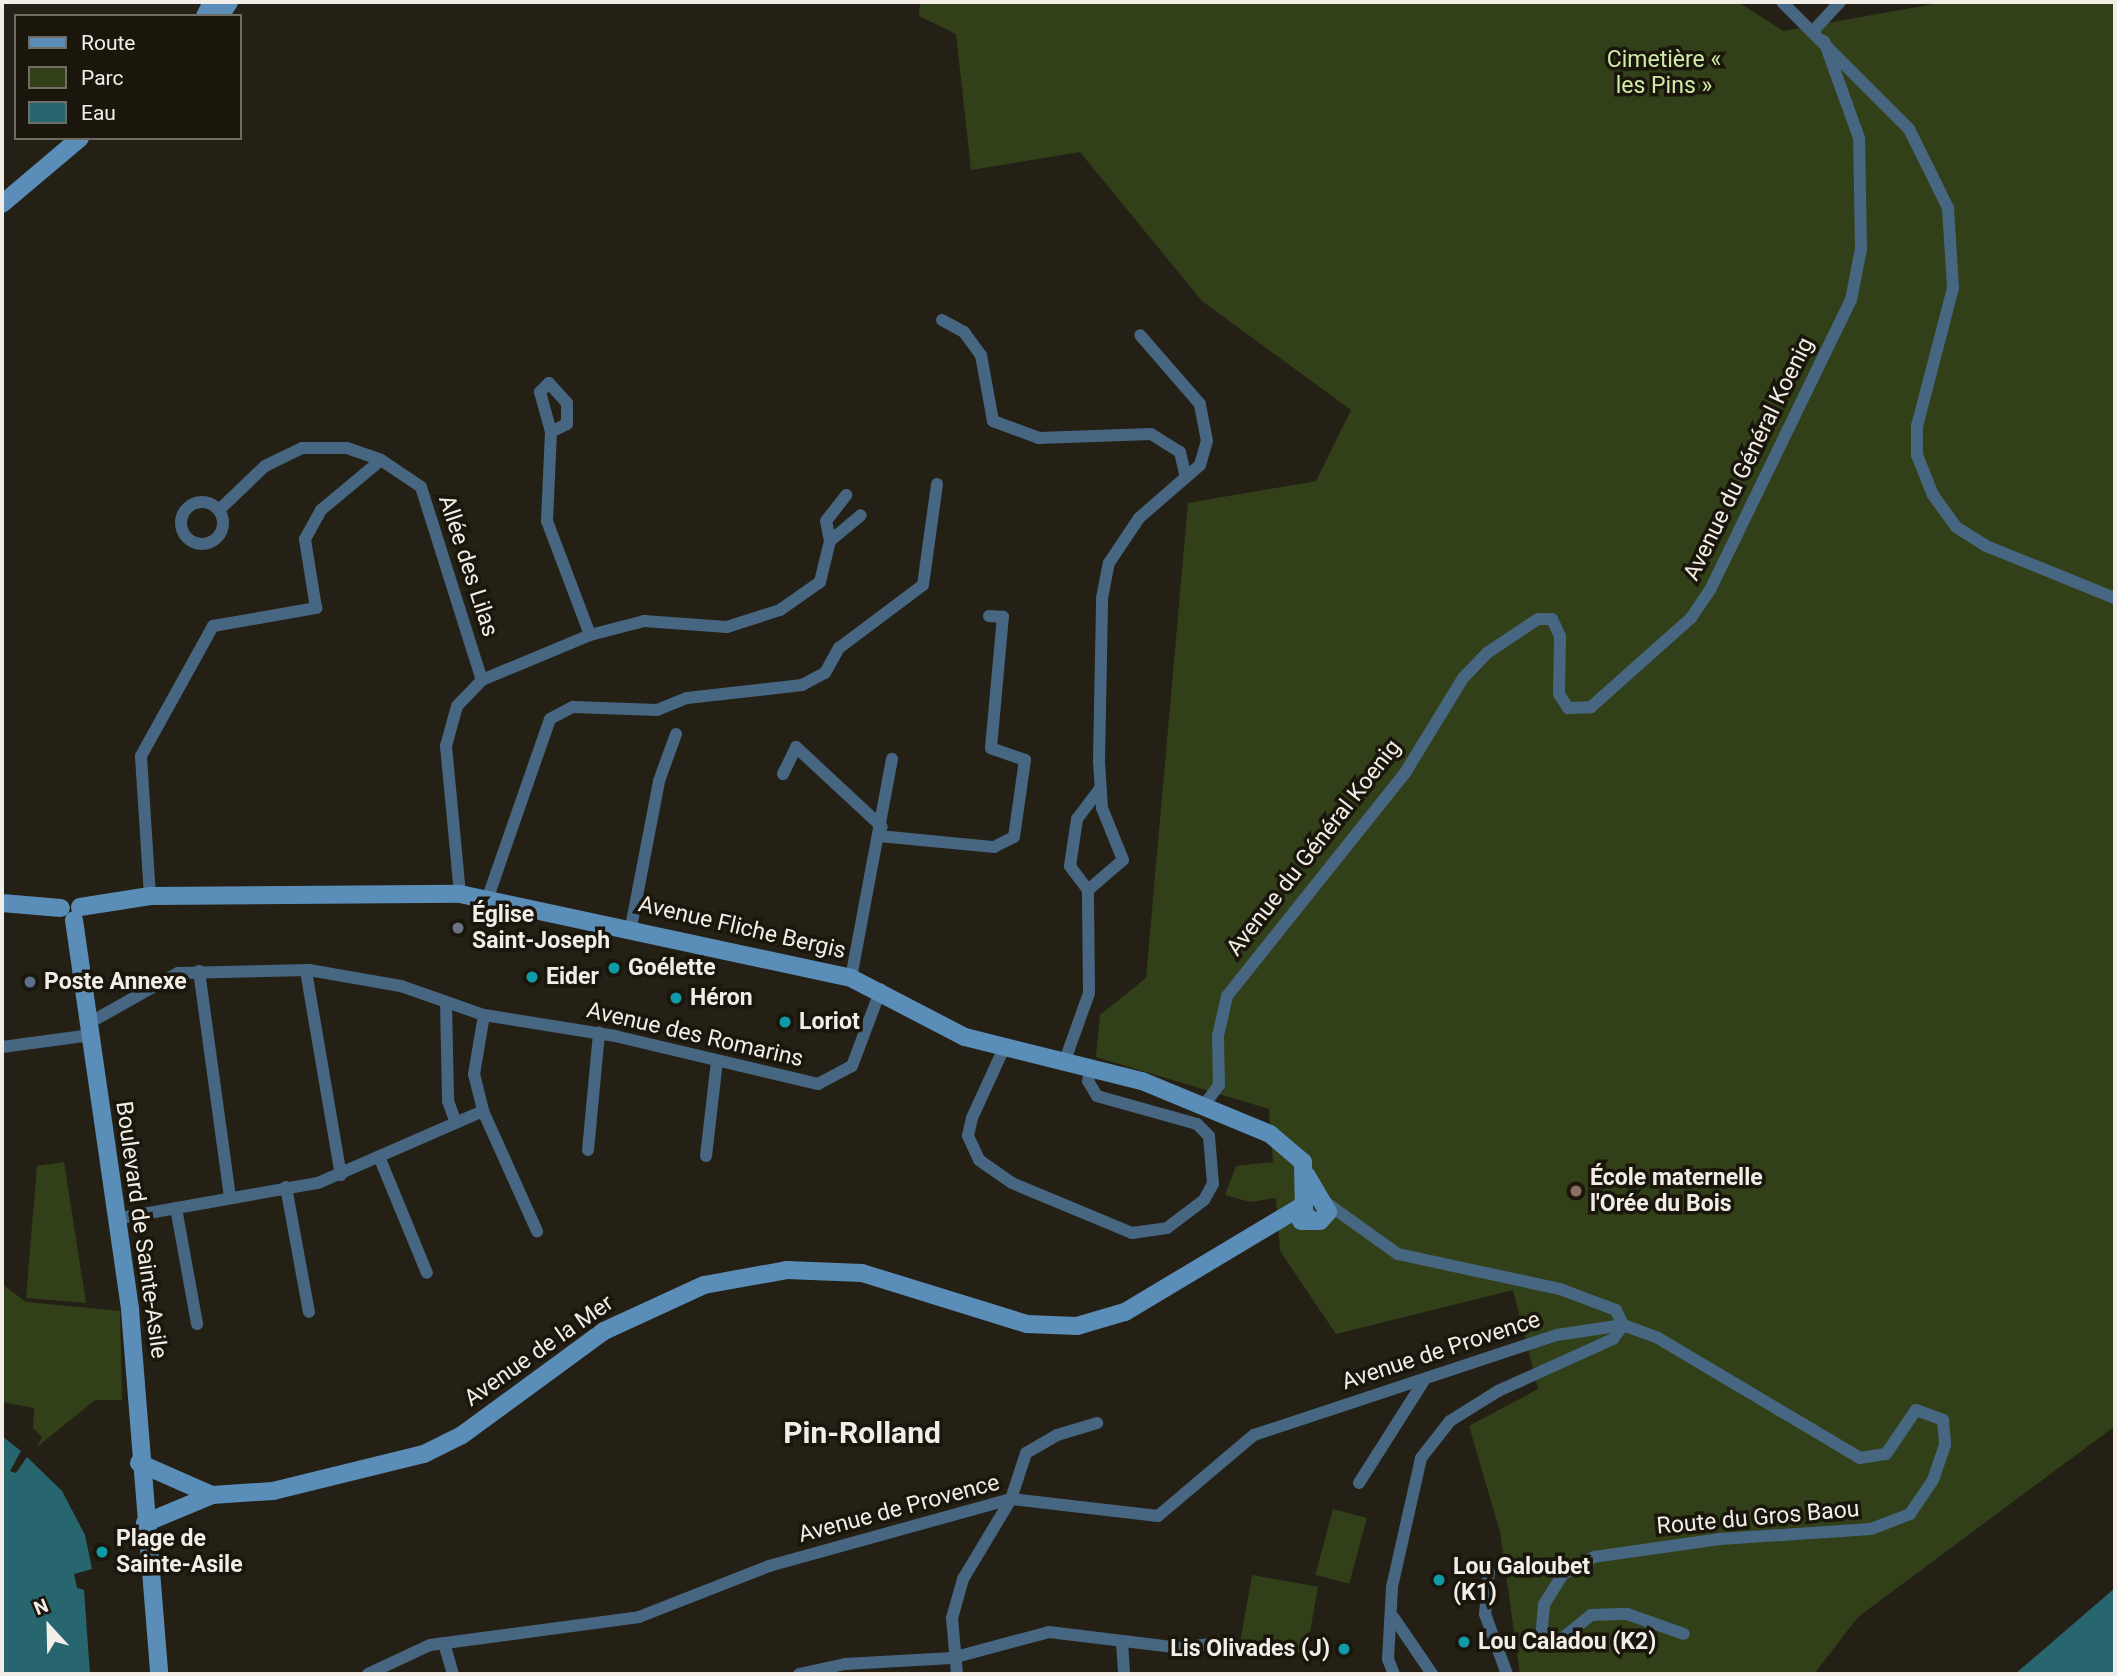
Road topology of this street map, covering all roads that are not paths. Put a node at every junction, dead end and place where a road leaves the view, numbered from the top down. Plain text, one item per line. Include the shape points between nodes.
1 (1783, 2) edge
2 (1840, 2) edge
3 (1813, 31) junction
4 (1824, 41) junction
5 (66, 140) edge
6 (78, 140) edge
7 (2, 194) edge
8 (2, 204) edge
9 (942, 320) dead end
10 (1140, 335) dead end
11 (551, 432) dead end
12 (381, 460) junction
13 (1186, 477) junction
14 (937, 484) dead end
15 (846, 495) dead end
16 (219, 510) dead end
17 (861, 515) dead end
18 (830, 541) junction
19 (2115, 598) edge
20 (989, 616) dead end
21 (590, 635) junction
22 (482, 680) junction
23 (676, 734) dead end
24 (892, 759) dead end
25 (783, 774) dead end
26 (1100, 788) junction
27 (881, 831) junction
28 (1088, 890) junction
29 (460, 894) junction
30 (150, 896) junction
31 (488, 897) junction
32 (2, 903) edge
33 (72, 912) junction
34 (631, 927) junction
35 (199, 971) junction
36 (306, 971) junction
37 (851, 978) junction
38 (881, 989) junction
39 (446, 1002) junction
40 (484, 1015) junction
41 (90, 1029) junction
42 (599, 1033) junction
43 (2, 1047) edge
44 (1004, 1048) junction
45 (717, 1061) junction
46 (1064, 1063) junction
47 (1091, 1069) junction
48 (1204, 1105) junction
49 (482, 1111) junction
50 (456, 1123) junction
51 (588, 1150) dead end
52 (706, 1156) dead end
53 (380, 1159) junction
54 (341, 1175) junction
55 (286, 1187) junction
56 (230, 1196) junction
57 (176, 1208) junction
58 (1314, 1208) junction
59 (115, 1219) junction
60 (1355, 1226) junction
61 (537, 1231) dead end
62 (427, 1273) dead end
63 (309, 1312) dead end
64 (197, 1324) dead end
65 (1623, 1325) junction
66 (1425, 1379) junction
67 (1097, 1423) dead end
68 (139, 1463) junction
69 (1359, 1483) dead end
70 (212, 1495) junction
71 (1011, 1499) junction
72 (145, 1523) junction
73 (1489, 1572) dead end
74 (1394, 1618) junction
75 (1684, 1634) dead end
76 (1230, 1641) dead end
77 (444, 1643) junction
78 (1122, 1643) junction
79 (952, 1658) junction
80 (159, 1674) edge
81 (368, 1674) edge
82 (453, 1674) edge
83 (799, 1674) edge
84 (957, 1674) edge
85 (1124, 1674) edge
86 (1394, 1674) edge
87 (1432, 1674) edge
88 (1507, 1674) edge

1 - 3 street
2 - 3 street
3 - 4 street
4 - 19 street via 1909,129 1948,208 1953,288 1917,426 1917,455 1933,495 1956,527 1976,541
4 - 48 street, Avenue du Général Koenig via 1858,138 1859,262 1850,300 1711,588 1691,618 1591,707 1569,708 1559,694 1560,636 1552,619 1538,620 1487,653 1463,678 1405,773 1227,996 1218,1036 1219,1085
5 - 7 street
6 - 8 street
9 - 13 street via 964,332 981,355 992,421 1039,438 1150,434 1180,452
10 - 13 street via 1200,404 1207,441 1200,465
11 - 21 street via 547,521
12 - 16 street, Allée des Lilas via 347,448 302,448 265,466
12 - 22 street, Allée des Lilas via 421,487
12 - 30 street via 321,510 305,539 316,608 213,626 141,756
13 - 26 street via 1139,518 1109,563 1102,598
14 - 31 street via 923,585 839,648 825,673 802,685 687,698 657,710 573,707 550,719
15 - 18 street via 826,521
17 - 18 street
18 - 21 street via 820,582 780,610 727,627 644,621
20 - 27 street via 1003,617 991,748 1025,760 1014,837 994,847
21 - 22 street
22 - 29 street via 457,706 446,746
23 - 34 street via 659,781
24 - 27 street
25 - 27 street via 796,747
26 - 28 street via 1077,819 1070,866
26 - 28 street via 1123,860
27 - 37 street
28 - 46 street via 1089,993
29 - 30 street, Avenue Fliche Bergis
29 - 31 street, Avenue Fliche Bergis
30 - 33 street, Avenue Fliche Bergis
31 - 34 street, Avenue Fliche Bergis
32 - 33 street, Avenue Fliche Bergis
33 - 41 street, Boulevard de Sainte-Asile
34 - 37 street, Avenue Fliche Bergis
35 - 36 street, Avenue des Romarins
35 - 41 street, Avenue des Romarins via 178,973
35 - 56 street
36 - 39 street, Avenue des Romarins via 401,986
36 - 54 street
37 - 38 street, Avenue Fliche Bergis
38 - 44 street, Avenue Fliche Bergis via 941,1027
38 - 45 street, Avenue des Romarins via 852,1066 818,1084
39 - 40 street, Avenue des Romarins
39 - 50 street via 446,1088
40 - 42 street, Avenue des Romarins
40 - 49 street via 474,1074
41 - 43 street
41 - 59 street, Boulevard de Sainte-Asile
42 - 45 street, Avenue des Romarins
42 - 51 street
44 - 46 street, Avenue Fliche Bergis
44 - 47 street via 972,1118 968,1136 979,1160 1012,1183 1132,1233 1167,1228 1204,1200 1213,1184 1209,1136 1197,1124 1097,1096 1088,1081
45 - 52 street
46 - 47 street, Avenue Fliche Bergis
47 - 48 street, Avenue Fliche Bergis
48 - 58 street, Avenue Fliche Bergis via 1270,1134 1298,1154
49 - 50 street
49 - 61 street
50 - 53 street
53 - 54 street
53 - 62 street
54 - 55 street
55 - 56 street
55 - 63 street
56 - 57 street
57 - 59 street
57 - 64 street
58 - 60 street
58 - 60 street
58 - 70 street, Avenue de la Mer via 1217,1252 1125,1312 1077,1326 1027,1324 862,1273 787,1270 704,1284 604,1331 462,1435 424,1454 273,1491
59 - 68 street, Boulevard de Sainte-Asile via 134,1349
60 - 65 street via 1398,1254 1582,1297 1616,1310
65 - 66 street, Avenue de Provence via 1557,1335
65 - 74 street via 1613,1339 1498,1391 1450,1421 1421,1458 1392,1587
65 - 75 street, Route du Gros Baou via 1716,1367 1850,1455 1886,1454 1916,1410 1943,1420 1945,1445 1933,1480 1910,1514 1871,1529 1720,1539 1594,1557 1563,1574 1544,1605 1542,1629 1553,1646 1591,1615 1627,1614
66 - 69 street
66 - 71 street, Avenue de Provence via 1254,1435 1158,1516
67 - 71 street via 1057,1435 1026,1453
68 - 70 street, Avenue de la Mer
68 - 72 street, Boulevard de Sainte-Asile
70 - 72 street, Avenue de la Mer
71 - 77 street, Avenue de Provence via 769,1566 639,1617
71 - 79 street via 963,1578 952,1618
72 - 80 street, Boulevard de Sainte-Asile
73 - 88 street via 1485,1614
74 - 86 street via 1388,1659
74 - 87 street
76 - 78 street via 1182,1648
77 - 81 street, Avenue de Provence via 406,1653
77 - 82 street
78 - 79 street via 1049,1632
78 - 85 street
79 - 83 street via 845,1664
79 - 84 street

